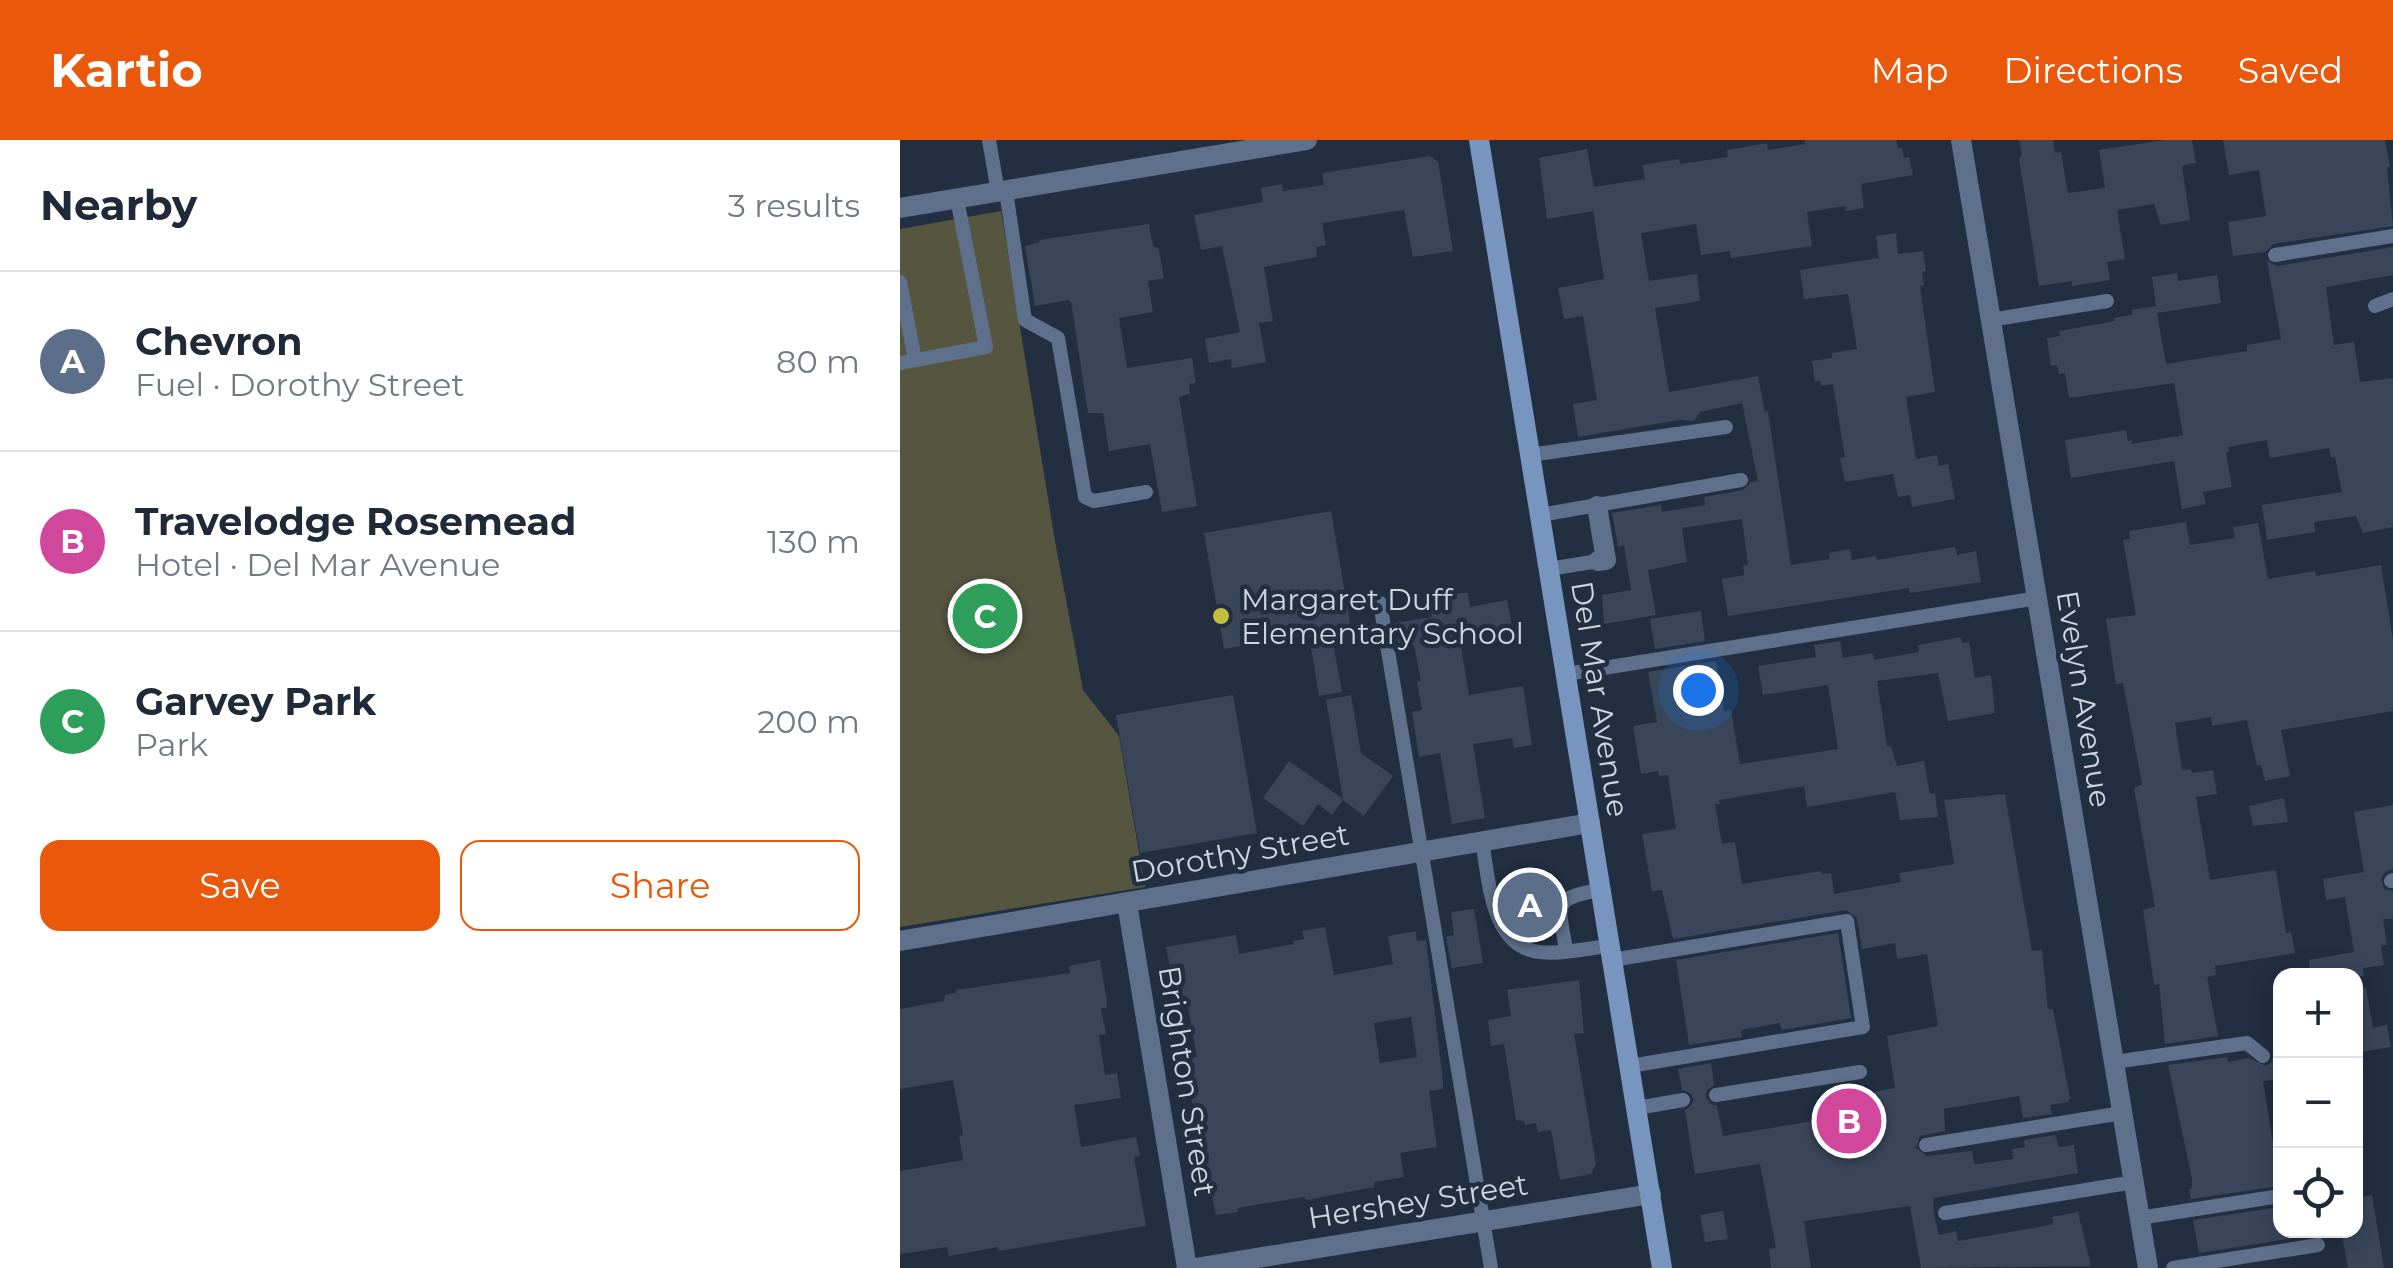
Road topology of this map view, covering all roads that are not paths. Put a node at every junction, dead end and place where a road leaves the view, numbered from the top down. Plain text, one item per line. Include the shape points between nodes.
1 (990, 140) edge
2 (1307, 140) edge
3 (1479, 140) edge
4 (1961, 140) edge
5 (1210, 148) edge
6 (1002, 191) junction
7 (957, 199) junction
8 (900, 208) edge
9 (2393, 236) edge
10 (2276, 255) dead end
11 (900, 282) edge
12 (2393, 299) edge
13 (2107, 301) dead end
14 (2376, 306) dead end
15 (1990, 320) junction
16 (907, 361) edge
17 (1726, 427) dead end
18 (1530, 456) junction
19 (1741, 480) dead end
20 (1146, 492) dead end
21 (1597, 506) junction
22 (1540, 515) junction
23 (1598, 561) joint
24 (1549, 569) junction
25 (2038, 598) junction
26 (1380, 602) dead end
27 (1566, 674) junction
28 (1590, 822) junction
29 (1482, 841) junction
30 (1424, 852) junction
31 (1601, 890) junction
32 (1126, 903) junction
33 (900, 940) edge
34 (1566, 950) junction
35 (1611, 953) junction
36 (2263, 1056) dead end
37 (2114, 1062) junction
38 (1630, 1066) junction
39 (1860, 1072) dead end
40 (1716, 1095) dead end
41 (1683, 1100) dead end
42 (1636, 1108) junction
43 (2122, 1113) junction
44 (1926, 1145) dead end
45 (2134, 1182) junction
46 (1650, 1194) junction
47 (2273, 1197) edge
48 (1945, 1214) dead end
49 (2140, 1218) junction
50 (1483, 1222) junction
51 (2318, 1245) dead end
52 (1191, 1268) edge
53 (1490, 1268) edge
54 (1662, 1268) edge
55 (2148, 1268) edge
56 (2173, 1268) edge

1 - 6 lane
2 - 5 street
3 - 18 main road, Del Mar Avenue
4 - 15 street, Evelyn Avenue
5 - 6 street
6 - 7 street
6 - 20 lane via 1026,320 1058,338 1085,497
7 - 8 street
7 - 16 lane via 986,347
9 - 10 lane
11 - 16 lane
12 - 14 lane
13 - 15 lane
15 - 25 street, Evelyn Avenue
17 - 18 lane
18 - 22 main road, Del Mar Avenue
19 - 21 lane
21 - 22 lane
21 - 23 street via 1606,560
22 - 24 main road, Del Mar Avenue
23 - 24 lane
24 - 27 main road, Del Mar Avenue
25 - 27 lane
25 - 37 street, Evelyn Avenue
26 - 30 lane
27 - 28 main road, Del Mar Avenue
28 - 29 street, Dorothy Street
28 - 31 main road, Del Mar Avenue
29 - 30 street, Dorothy Street
29 - 34 lane via 1503,928 1531,951
30 - 32 street, Dorothy Street
30 - 50 lane
31 - 34 lane via 1570,894 1562,903
31 - 35 main road, Del Mar Avenue
32 - 33 street, Dorothy Street
32 - 52 street, Brighton Street
34 - 35 lane
35 - 38 main road, Del Mar Avenue
35 - 38 lane via 1847,921 1863,1027
36 - 37 lane via 2247,1043
37 - 43 street, Evelyn Avenue
38 - 42 main road, Del Mar Avenue
39 - 40 lane
41 - 42 lane
42 - 46 main road, Del Mar Avenue
43 - 44 lane
43 - 45 street, Evelyn Avenue
45 - 48 lane
45 - 49 street, Evelyn Avenue
46 - 50 street, Hershey Street
46 - 54 main road, Del Mar Avenue
47 - 49 lane
49 - 55 street, Evelyn Avenue
50 - 52 street, Hershey Street
50 - 53 lane
51 - 56 lane

